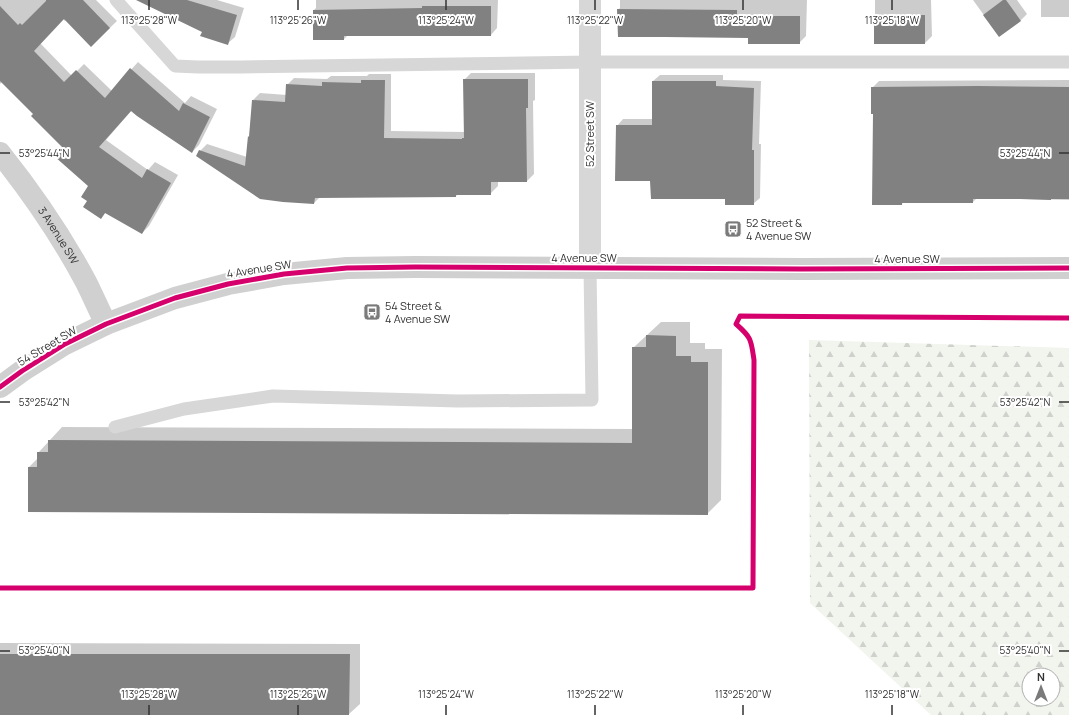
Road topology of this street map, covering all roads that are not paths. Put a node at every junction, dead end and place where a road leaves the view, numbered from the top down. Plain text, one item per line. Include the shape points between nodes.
1 (116, 0) edge
2 (590, 0) edge
3 (590, 62) junction
4 (1069, 62) edge
5 (0, 153) edge
6 (590, 268) junction
7 (1069, 268) edge
8 (106, 324) junction
9 (0, 387) edge
10 (116, 427) dead end

1 - 3 lane via 175,66
2 - 3 street, 52 Street SW
3 - 4 lane
3 - 6 street, 52 Street SW
5 - 8 street, 3 Avenue SW via 41,207 72,257
6 - 7 street, 4 Avenue SW
6 - 8 street, 4 Avenue SW via 347,268 284,274 228,284 175,298
6 - 10 lane via 592,400 273,396 184,409
8 - 9 street, 54 Street SW via 65,344

